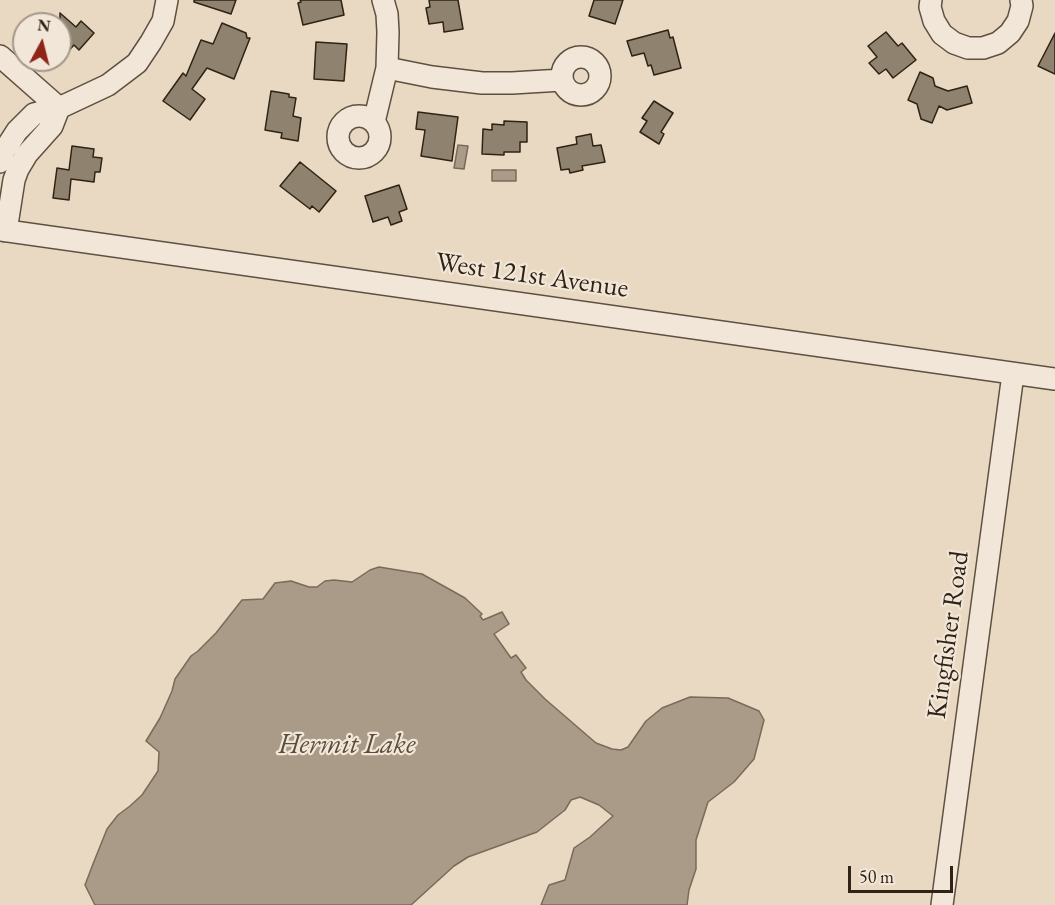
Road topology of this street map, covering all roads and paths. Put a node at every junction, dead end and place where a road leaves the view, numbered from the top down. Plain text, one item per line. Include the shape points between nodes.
1 (167, 0) edge
2 (383, 0) edge
3 (930, 0) edge
4 (1021, 0) edge
5 (0, 56) edge
6 (387, 68) junction
7 (562, 80) dead end
8 (59, 108) junction
9 (374, 122) dead end
10 (0, 162) edge
11 (3, 230) edge
12 (1013, 374) junction
13 (1055, 380) edge
14 (942, 905) edge

1 - 8 street via 163,21 137,63 108,85
2 - 6 street via 387,14
3 - 4 street via 934,21 942,34 968,48 998,43 1010,33 1018,21
5 - 8 street
6 - 7 street via 482,83
6 - 9 street
8 - 10 street via 34,114 16,131
8 - 11 street via 52,126 18,169
11 - 12 street, West 121st Avenue
12 - 13 street, West 121st Avenue
12 - 14 street, Kingfisher Road

